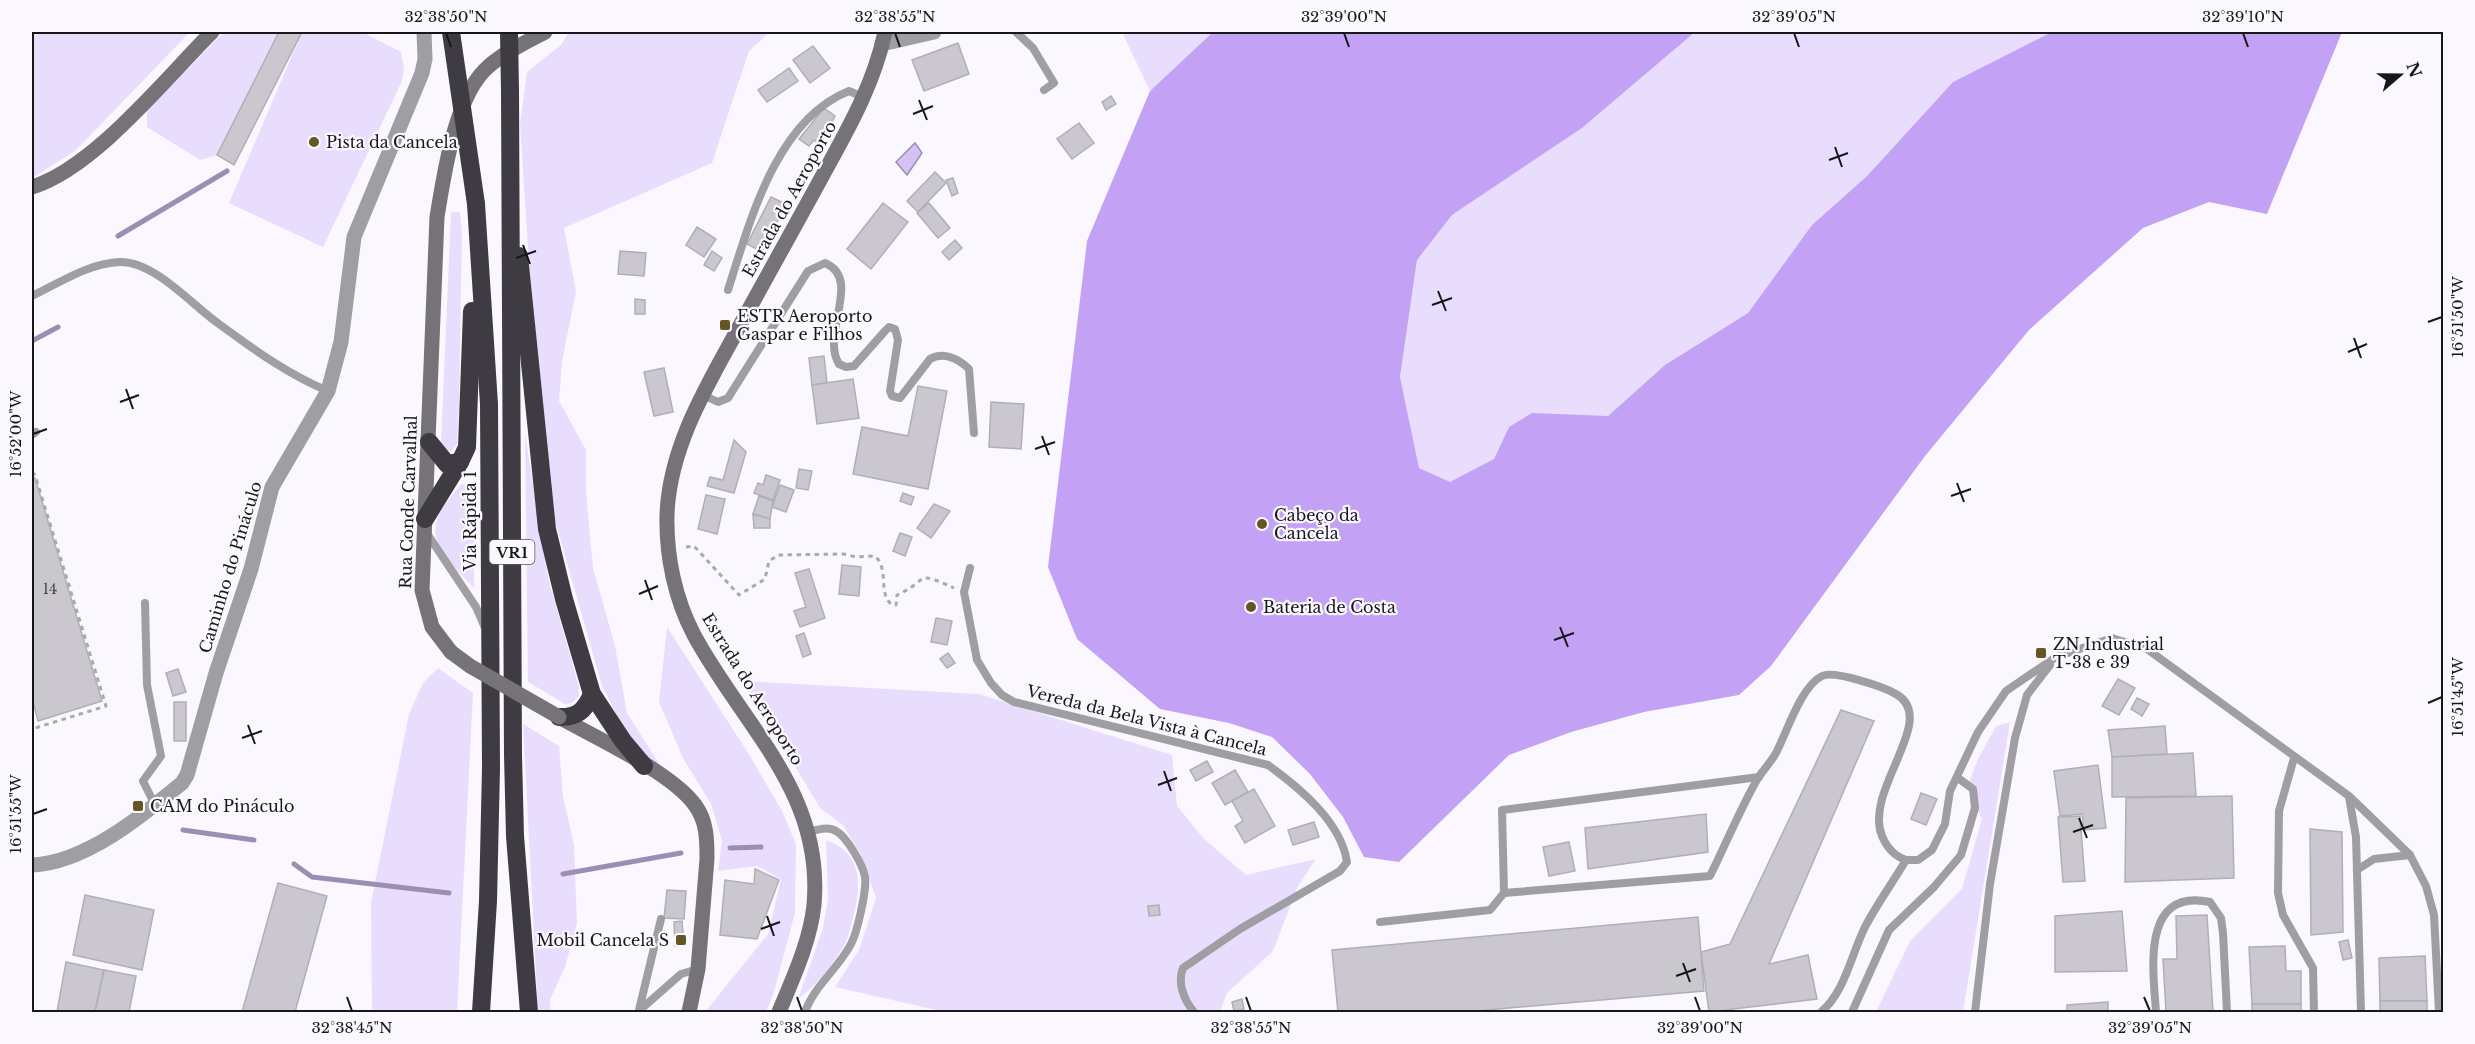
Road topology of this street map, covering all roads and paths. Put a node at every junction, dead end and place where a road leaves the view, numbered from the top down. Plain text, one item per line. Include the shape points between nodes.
1 (212, 32) edge
2 (424, 32) edge
3 (451, 32) edge
4 (509, 32) edge
5 (544, 32) edge
6 (934, 32) edge
7 (1016, 32) edge
8 (883, 38) edge
9 (1044, 90) dead end
10 (863, 97) junction
11 (32, 187) edge
12 (509, 189) junction
13 (476, 212) junction
14 (728, 290) dead end
15 (32, 296) edge
16 (328, 391) junction
17 (703, 395) junction
18 (974, 433) dead end
19 (429, 442) junction
20 (460, 462) junction
21 (32, 472) edge
22 (424, 524) junction
23 (687, 556) dead end
24 (970, 568) dead end
25 (963, 592) junction
26 (145, 603) dead end
27 (489, 640) junction
28 (2056, 657) junction
29 (592, 694) junction
30 (559, 717) junction
31 (32, 729) edge
32 (2294, 758) junction
33 (644, 766) junction
34 (1759, 777) junction
35 (1958, 778) junction
36 (2349, 796) junction
37 (155, 805) junction
38 (810, 832) junction
39 (2410, 855) junction
40 (1906, 860) junction
41 (32, 865) edge
42 (2357, 870) junction
43 (1504, 893) junction
44 (661, 919) dead end
45 (1380, 922) dead end
46 (698, 969) junction
47 (638, 1011) edge
48 (481, 1012) edge
49 (529, 1012) edge
50 (689, 1012) edge
51 (779, 1012) edge
52 (805, 1012) edge
53 (1194, 1012) edge
54 (1821, 1012) edge
55 (1852, 1012) edge
56 (1975, 1012) edge
57 (2156, 1012) edge
58 (2227, 1012) edge
59 (2314, 1012) edge
60 (2361, 1012) edge
61 (2439, 1012) edge

1 - 11 main road via 98,147 67,171
2 - 16 street, Caminho do Pináculo via 422,73 354,237 341,342
3 - 13 highway, Via Rápida 1 / VR1, bridge
4 - 12 highway, VR1, bridge
5 - 19 main road, Rua Conde Carvalhal via 489,66 472,88 446,161 437,217
6 - 8 street
7 - 9 lane via 1033,48 1054,83
8 - 10 main road, Estrada do Aeroporto via 875,72
10 - 14 lane via 849,91 841,94 815,110 790,139 754,211
10 - 17 main road, Estrada do Aeroporto
12 - 29 highway via 523,284 547,529
12 - 49 highway, VR1 via 514,789
13 - 20 highway via 470,428
13 - 27 highway, Via Rápida 1 / VR1 via 489,404
15 - 16 lane via 99,264 123,262 146,267 219,324 302,380
16 - 37 street, Caminho do Pináculo via 272,487 251,569 187,775
17 - 18 lane via 718,402 728,398 808,271 825,263 839,273 842,281 832,348 839,364 854,366 889,327 895,329 898,340 892,396 900,398 930,359 937,354 945,355 969,369
17 - 38 main road, Estrada do Aeroporto via 683,437 672,478 667,533 672,574 694,634 790,782
19 - 20 highway via 447,464
19 - 22 main road, Rua Conde Carvalhal
20 - 22 highway
21 - 31 path via 106,706
22 - 27 lane via 477,607
22 - 30 main road, Rua Conde Carvalhal, bridge via 424,602 433,629 451,652 470,666
23 - 25 path via 686,545 694,546 739,595 765,579 770,561 778,555 844,554 870,555 881,562 883,588 892,605 896,605 897,595 921,577 928,576
24 - 25 lane, Vereda da Bela Vista à Cancela
25 - 53 lane, Vereda da Bela Vista à Cancela via 977,660 1002,695 1014,702 1268,765 1312,803 1345,846 1347,862 1340,871 1240,929 1183,968 1180,976 1184,996
26 - 37 lane via 147,685 161,756 143,781
27 - 48 highway, Via Rápida 1 / VR1 via 489,901
28 - 32 lane via 2112,638 2147,649
28 - 35 lane via 2006,692 1978,732
28 - 56 lane via 2027,694 2015,738 1990,884
29 - 30 highway via 578,715
29 - 33 highway
30 - 33 main road, Rua Conde Carvalhal
32 - 36 lane
32 - 59 lane via 2279,811 2277,893 2283,915 2313,968
33 - 46 main road, Rua Conde Carvalhal via 687,795 705,826 707,859
34 - 40 lane via 1775,755 1806,692 1824,675 1840,675 1895,694 1910,710 1911,721 1880,801 1878,828 1890,851
34 - 43 lane via 1710,876
34 - 43 lane via 1502,810
35 - 40 lane via 1950,791 1945,824 1932,850 1918,860
35 - 55 lane via 1972,789 1975,808 1961,855 1889,930
36 - 39 lane
36 - 42 lane
37 - 41 street, Caminho do Pináculo via 80,852 54,863
38 - 51 main road, Estrada do Aeroporto via 814,907 802,956
38 - 52 lane via 822,828 837,831 856,855 865,878 851,944
39 - 42 lane via 2374,859
39 - 61 lane via 2426,886 2434,915
40 - 54 lane via 1866,926 1841,985
42 - 60 lane
43 - 45 lane via 1490,910
44 - 47 lane
46 - 47 lane via 681,974
46 - 50 main road, Rua Conde Carvalhal
57 - 58 lane via 2153,962 2158,924 2172,907 2194,899 2210,902 2221,918

